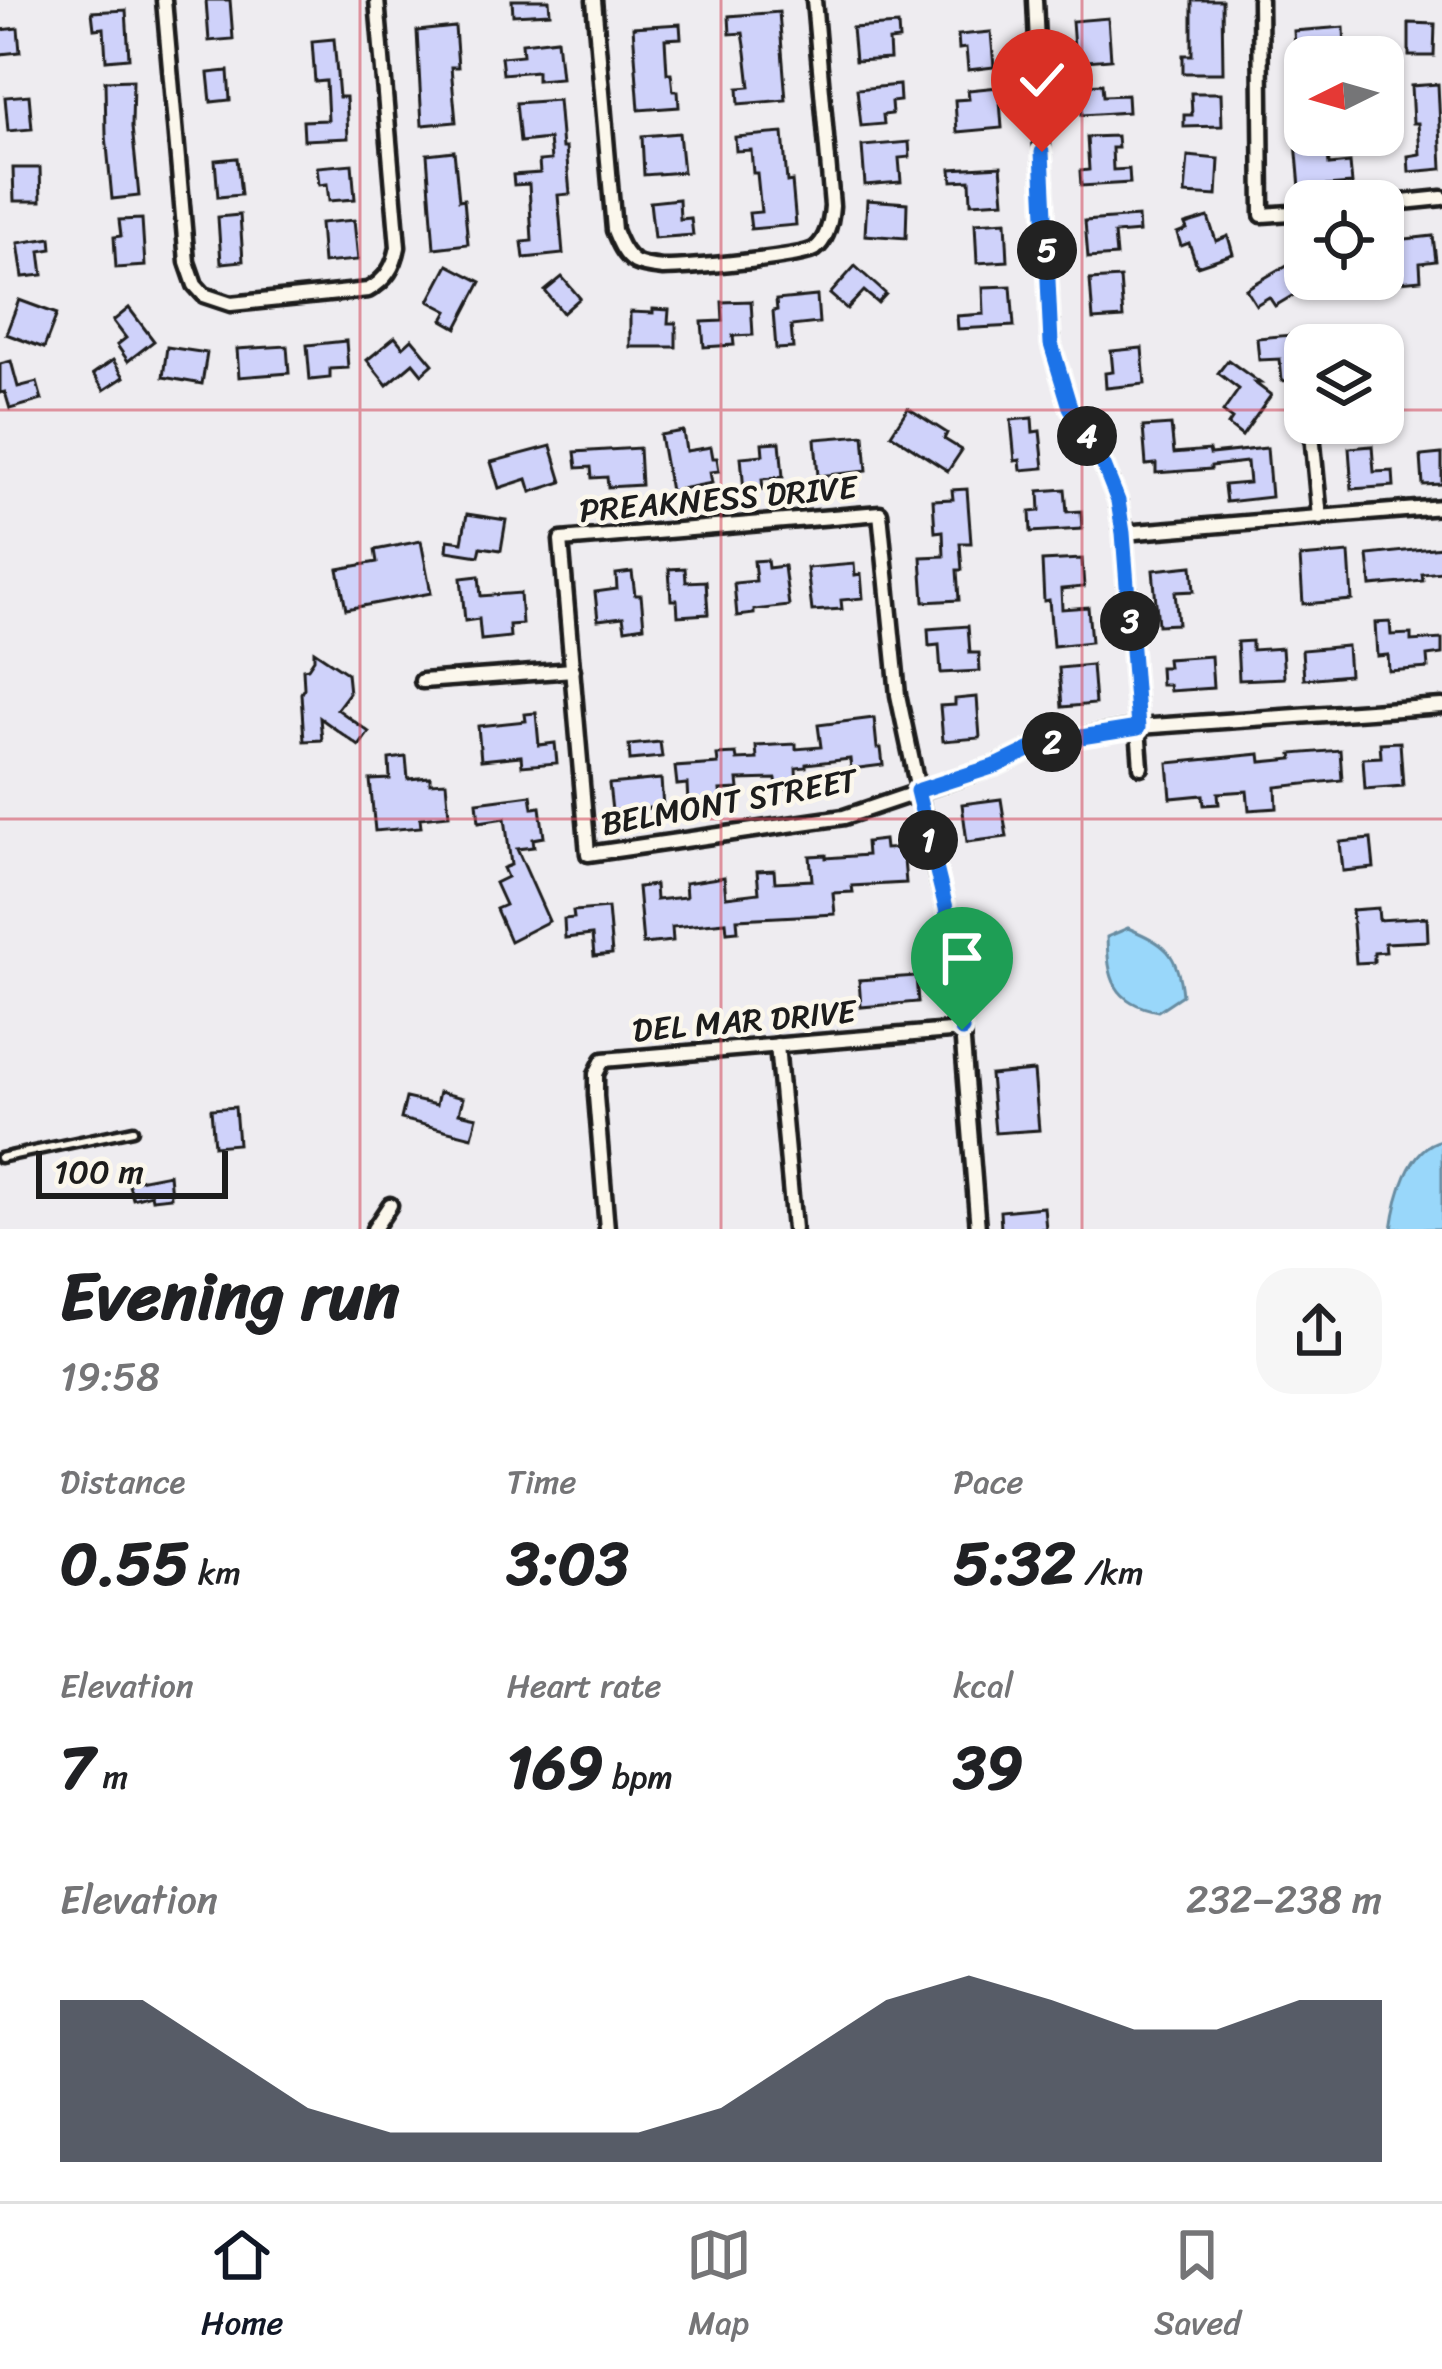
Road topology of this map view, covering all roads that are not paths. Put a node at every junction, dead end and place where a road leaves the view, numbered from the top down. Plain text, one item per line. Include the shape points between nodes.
1 (164, 0) edge
2 (377, 0) edge
3 (594, 0) edge
4 (814, 0) edge
5 (1035, 0) edge
6 (1260, 0) edge
7 (1442, 198) edge
8 (1404, 202) edge
9 (1284, 213) edge
10 (1314, 444) edge
11 (1442, 507) edge
12 (1320, 518) junction
13 (1123, 533) junction
14 (574, 670) junction
15 (422, 681) dead end
16 (1442, 706) edge
17 (1138, 728) junction
18 (1141, 767) dead end
19 (917, 791) junction
20 (962, 1030) junction
21 (777, 1045) junction
22 (134, 1130) dead end
23 (0, 1158) edge
24 (390, 1205) dead end
25 (374, 1229) edge
26 (608, 1229) edge
27 (794, 1229) edge
28 (978, 1229) edge

1 - 2 street via 187,262 205,295 231,304 368,290 395,260
3 - 4 street via 614,230 639,264 663,268 793,256 826,235 832,206
5 - 13 street via 1051,344 1070,407 1118,501
6 - 9 street via 1262,215
7 - 8 street
10 - 12 street
11 - 12 street
12 - 13 street
13 - 17 street
14 - 15 street
14 - 19 street, BELMONT STREET via 588,854 844,817
14 - 19 street, PREAKNESS DRIVE via 561,540 880,513 898,695
16 - 17 street, BELMONT STREET
17 - 18 street
17 - 19 street, BELMONT STREET via 1043,743
19 - 20 street via 946,908
20 - 21 street, DEL MAR DRIVE
20 - 28 street
21 - 26 street, DEL MAR DRIVE via 604,1060 596,1096
21 - 27 street
22 - 23 lane
24 - 25 street

